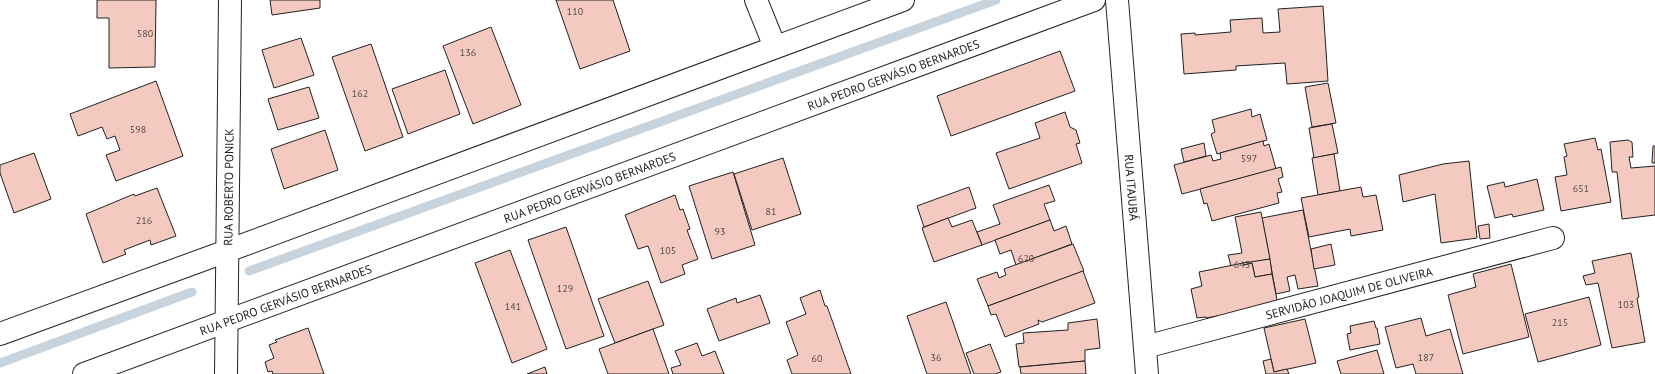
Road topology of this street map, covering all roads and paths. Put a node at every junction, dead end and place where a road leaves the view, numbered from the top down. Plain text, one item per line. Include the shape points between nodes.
1 (230, 0) edge
2 (756, 0) edge
3 (903, 0) edge
4 (1094, 0) edge
5 (1117, 0) edge
6 (775, 47) junction
7 (1553, 238) dead end
8 (227, 252) junction
9 (226, 322) junction
10 (0, 334) edge
11 (1145, 347) junction
12 (84, 374) edge
13 (226, 374) edge
14 (1147, 374) edge

1 - 8 street, RUA ROBERTO PONICK
2 - 6 street
3 - 6 street
4 - 9 street, RUA PEDRO GERVÁSIO BERNARDES
5 - 11 street, RUA ITAJUBÁ
6 - 8 street
7 - 11 street, SERVIDÃO JOAQUIM DE OLIVEIRA
8 - 9 street, RUA ROBERTO PONICK
8 - 10 street
9 - 12 street, RUA PEDRO GERVÁSIO BERNARDES
9 - 13 street, RUA ROBERTO PONICK
11 - 14 street, RUA ITAJUBÁ

